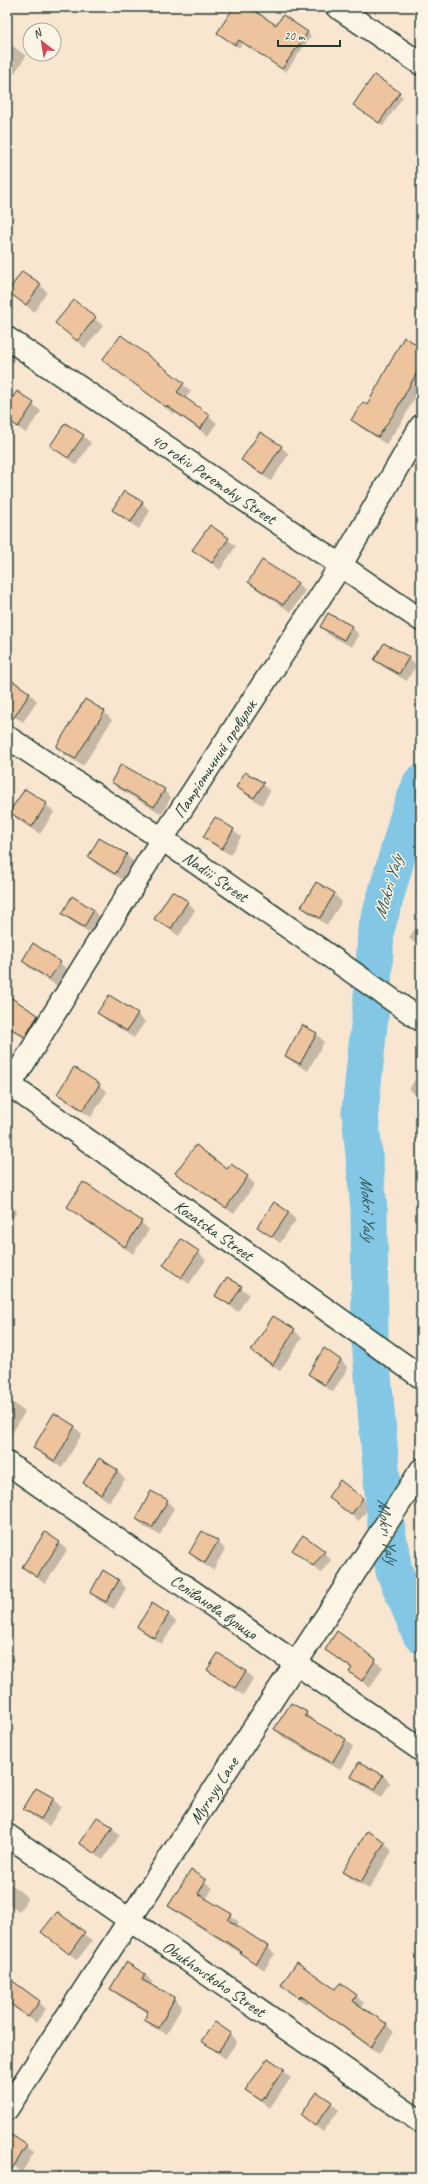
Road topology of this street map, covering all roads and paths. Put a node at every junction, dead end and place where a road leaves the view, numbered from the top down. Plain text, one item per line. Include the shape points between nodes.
1 (337, 7) edge
2 (421, 64) edge
3 (7, 338) edge
4 (421, 426) edge
5 (341, 565) junction
6 (421, 620) edge
7 (7, 737) edge
8 (162, 839) junction
9 (421, 1020) edge
10 (8, 1086) edge
11 (421, 1377) edge
12 (7, 1463) edge
13 (421, 1470) edge
14 (297, 1663) junction
15 (421, 1750) edge
16 (7, 1835) edge
17 (130, 1921) junction
18 (7, 2109) edge
19 (421, 2122) edge

1 - 2 street
3 - 5 street, 40 rokiv Peremohy Street
4 - 5 street, Патріотичний провулок
5 - 6 street, 40 rokiv Peremohy Street
5 - 8 street, Патріотичний провулок
7 - 8 street, Nadiii Street
8 - 9 street, Nadiii Street
8 - 10 street, Патріотичний провулок
10 - 11 street, Kozatska Street
12 - 14 street, Селіванова вулиця
13 - 14 street, Myrnyy Lane
14 - 15 street, Селіванова вулиця
14 - 17 street, Myrnyy Lane
16 - 17 street, Obukhovskoho Street
17 - 18 street, Myrnyy Lane
17 - 19 street, Obukhovskoho Street

